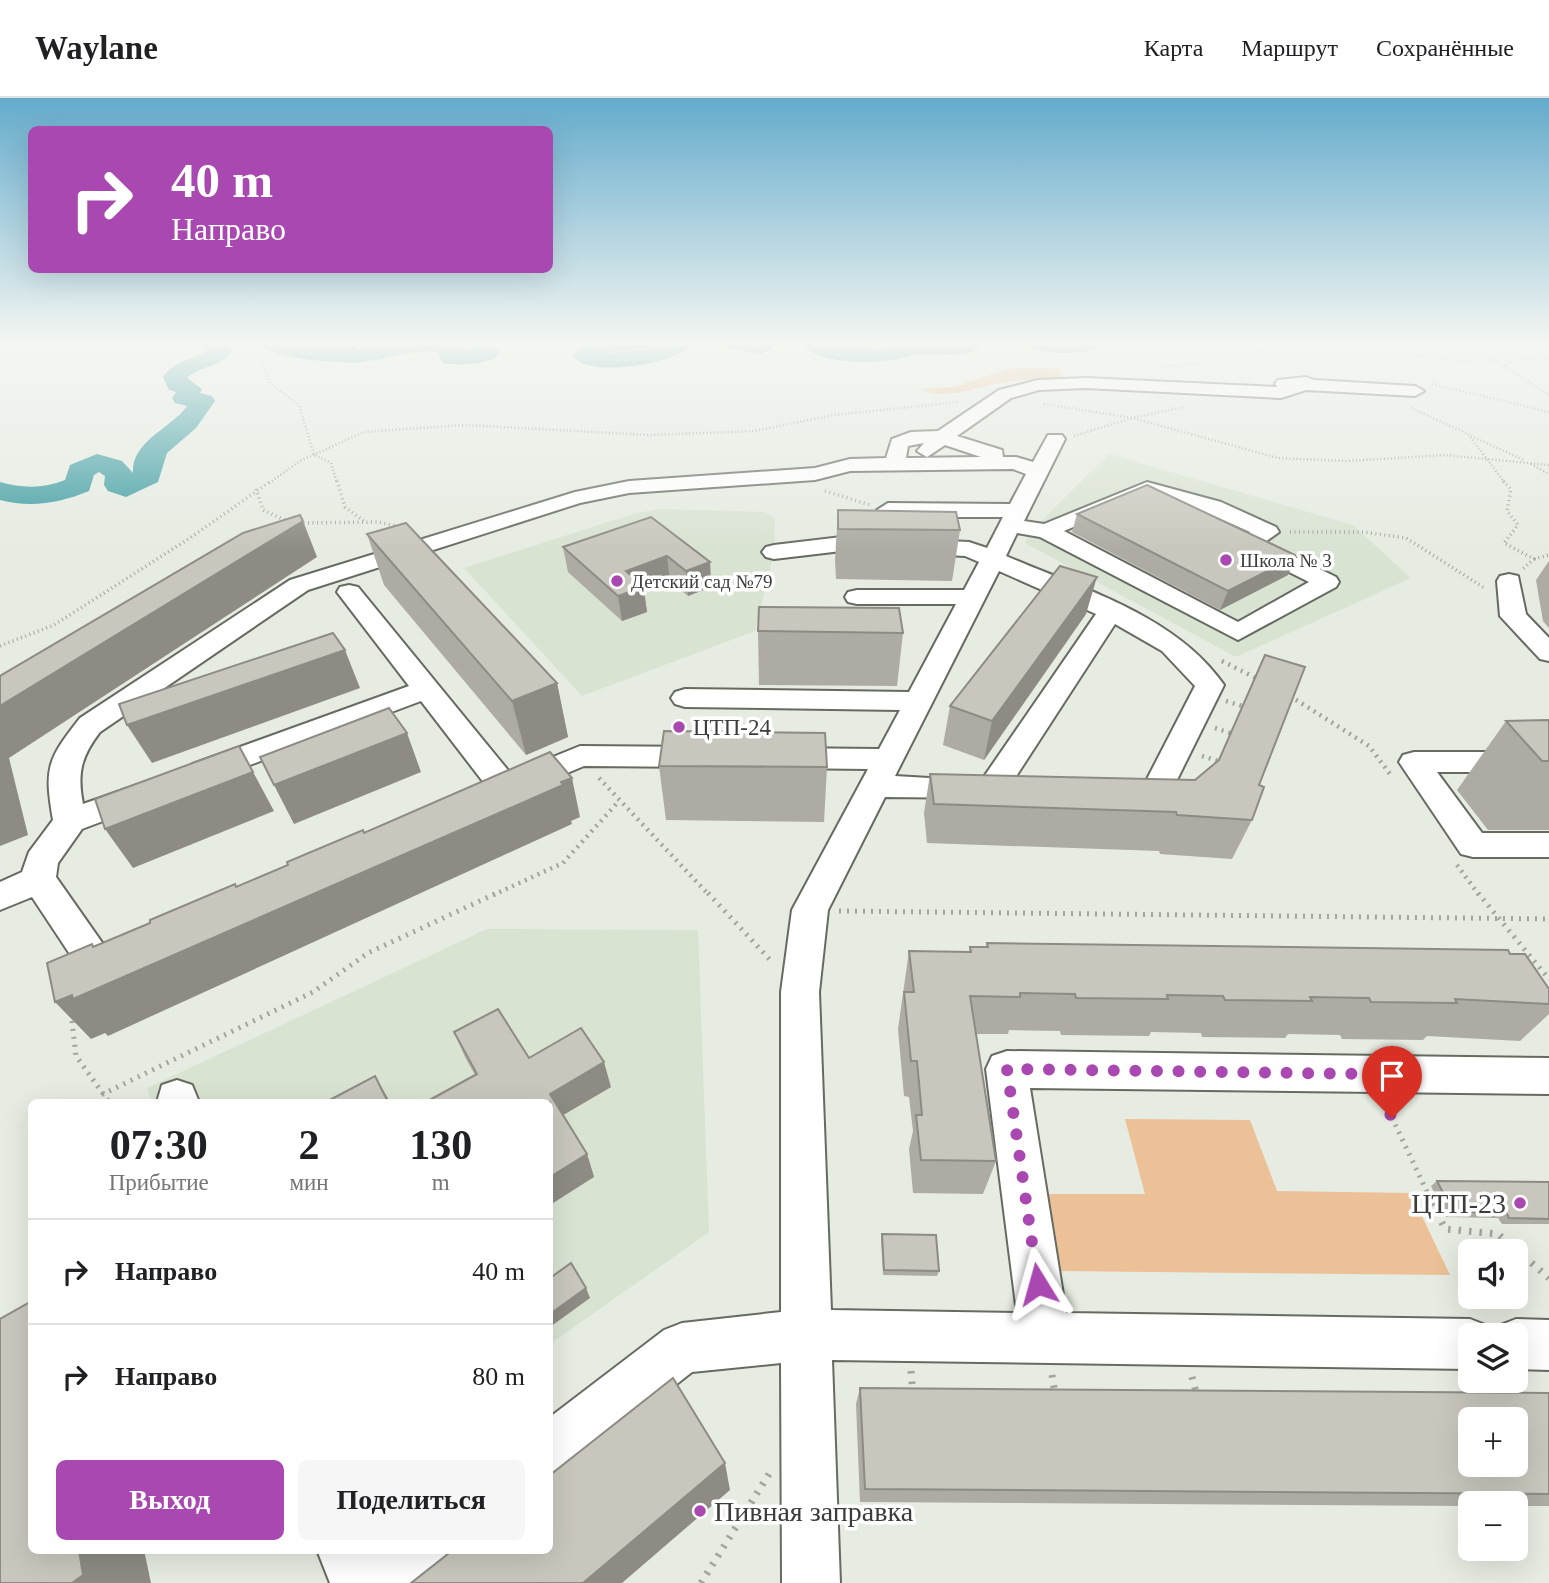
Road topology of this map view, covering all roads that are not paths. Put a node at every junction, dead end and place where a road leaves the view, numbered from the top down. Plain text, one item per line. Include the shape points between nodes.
1 (977, 412) edge
2 (943, 437) junction
3 (1055, 439) road end
4 (895, 464) junction
5 (931, 464) junction
6 (1026, 467) junction
7 (888, 510) edge
8 (1012, 518) junction
9 (1046, 531) junction
10 (774, 552) dead end
11 (991, 558) junction
12 (349, 592) dead end
13 (1510, 592) road end
14 (856, 597) dead end
15 (971, 597) junction
16 (1111, 611) junction
17 (1549, 653) edge
18 (427, 689) junction
19 (685, 698) dead end
20 (918, 701) junction
21 (1549, 762) edge
22 (881, 773) junction
23 (1100, 793) edge
24 (70, 821) junction
25 (1549, 845) edge
26 (38, 879) junction
27 (0, 897) edge
28 (147, 941) edge
29 (96, 963) joint
30 (1549, 1076) edge
31 (806, 1335) junction
32 (1045, 1338) junction
33 (1458, 1344) edge
34 (1528, 1344) edge
35 (1549, 1345) edge
36 (553, 1448) edge
37 (348, 1554) edge
38 (414, 1554) edge
39 (359, 1583) edge
40 (376, 1583) edge
41 (811, 1583) edge

1 - 2 street
2 - 4 street via 900,443
2 - 5 street via 928,451
2 - 6 street
3 - 6 street
4 - 5 street
4 - 24 street via 629,487 575,498 299,585 90,724 66,756 61,776
5 - 6 street
6 - 8 street
7 - 8 street
8 - 9 street
8 - 11 street
9 - 9 street via 1147,488 1213,507 1268,532 1247,542 1327,582 1238,632
10 - 11 street via 887,543 969,550
11 - 15 street
11 - 16 street
12 - 18 street
13 - 17 street via 1513,616
14 - 15 street
15 - 20 street
16 - 22 street via 1004,790
16 - 23 street via 1171,645 1210,685 1159,786 1142,795
18 - 22 street via 492,794 580,756 741,758
18 - 24 lane
19 - 20 street
20 - 22 street
21 - 25 street via 1414,762 1474,845
22 - 31 street via 810,910 800,992
24 - 26 lane via 41,861
26 - 27 street
26 - 29 lane
28 - 29 street
30 - 32 street via 1007,1069
31 - 32 street
31 - 36 street via 682,1348
31 - 41 street
32 - 33 street
34 - 35 street
37 - 39 street
38 - 40 street

